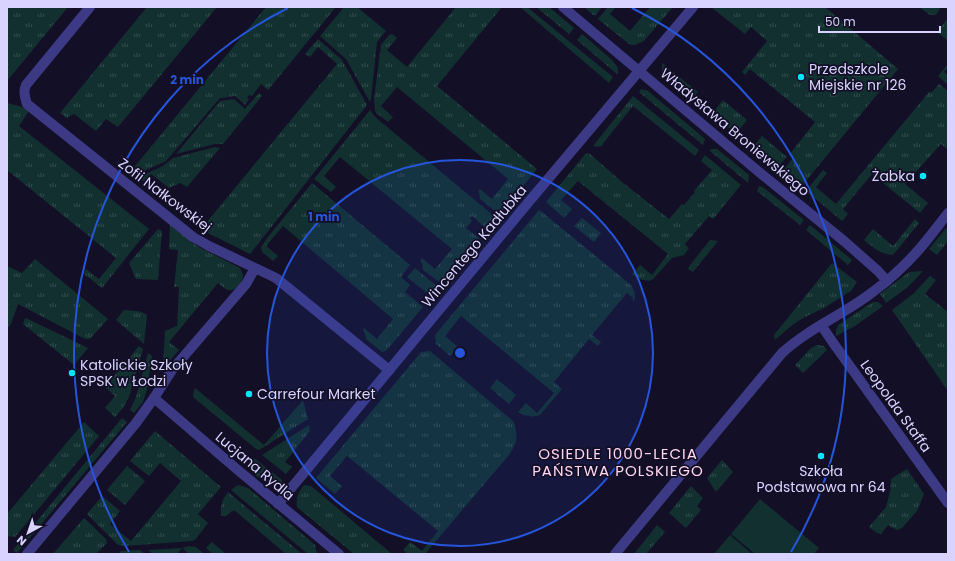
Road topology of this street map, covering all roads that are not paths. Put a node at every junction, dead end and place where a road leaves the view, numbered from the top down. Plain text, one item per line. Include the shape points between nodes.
1 (90, 7) edge
2 (563, 7) edge
3 (693, 7) edge
4 (640, 71) junction
5 (948, 213) edge
6 (254, 270) dead end
7 (887, 280) junction
8 (821, 325) junction
9 (389, 370) junction
10 (154, 398) junction
11 (948, 503) edge
12 (278, 504) junction
13 (28, 554) edge
14 (339, 554) edge
15 (615, 554) edge

1 - 9 street, Zofii Nałkowskiej via 26,85 24,95 27,104 194,237 276,278
2 - 4 street, Władysława Broniewskiego
3 - 4 street, Wincentego Kadłubka
4 - 7 street, Władysława Broniewskiego
4 - 9 street, Wincentego Kadłubka
5 - 7 street via 916,253
6 - 10 street via 246,284 172,370
7 - 8 street via 873,292
8 - 11 street, Leopolda Staffa
8 - 15 street via 782,353
9 - 12 street, Wincentego Kadłubka
10 - 12 street, Lucjana Rydla
10 - 13 street
12 - 14 street, Lucjana Rydla

